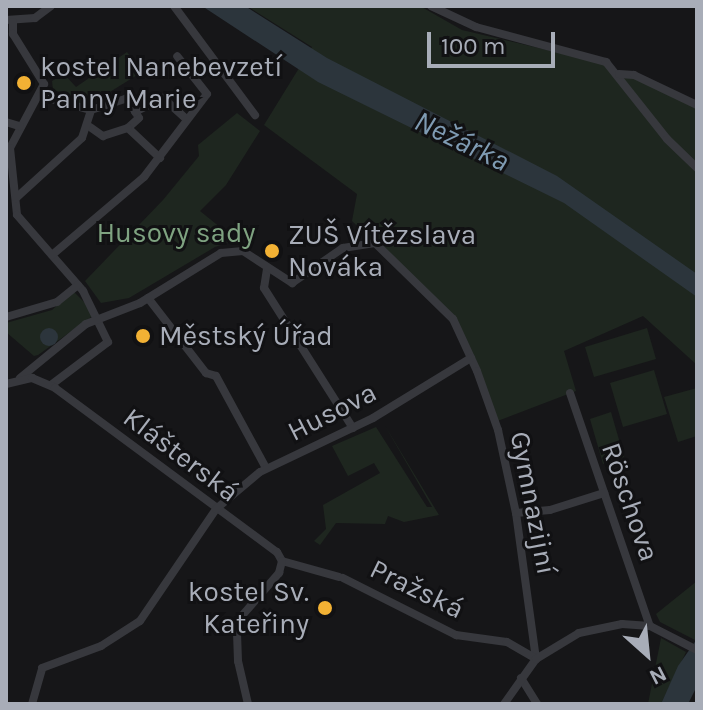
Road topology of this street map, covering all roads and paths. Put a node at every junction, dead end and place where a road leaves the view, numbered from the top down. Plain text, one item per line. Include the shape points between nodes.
1 (50, 6) edge
2 (174, 6) edge
3 (431, 6) edge
4 (10, 21) edge
5 (13, 34) junction
6 (6, 45) edge
7 (177, 56) dead end
8 (619, 74) junction
9 (40, 96) junction
10 (697, 105) edge
11 (91, 110) junction
12 (135, 112) junction
13 (255, 115) dead end
14 (186, 119) junction
15 (6, 122) edge
16 (19, 126) junction
17 (90, 127) junction
18 (128, 128) junction
19 (160, 158) junction
20 (697, 168) edge
21 (16, 198) junction
22 (52, 255) junction
23 (267, 269) junction
24 (78, 285) junction
25 (148, 298) junction
26 (6, 317) edge
27 (98, 317) junction
28 (471, 358) junction
29 (20, 378) junction
30 (6, 384) edge
31 (51, 385) junction
32 (570, 393) dead end
33 (353, 428) junction
34 (266, 468) junction
35 (604, 493) junction
36 (216, 509) junction
37 (516, 513) junction
38 (282, 561) junction
39 (650, 626) junction
40 (697, 650) edge
41 (536, 659) junction
42 (521, 678) junction
43 (32, 704) edge
44 (248, 704) edge
45 (504, 704) edge
46 (537, 704) edge

1 - 4 street via 35,18
2 - 13 street
3 - 8 street via 517,40 587,53
4 - 5 street
5 - 6 street
5 - 9 street via 43,79
7 - 14 street via 207,94
8 - 10 street via 634,75
8 - 20 street via 667,139
9 - 11 street
9 - 16 street
11 - 12 street via 127,98
11 - 17 street
12 - 14 street via 163,98
12 - 18 street via 137,122
14 - 19 street
15 - 16 street
16 - 21 street via 10,148
17 - 18 street via 103,136
17 - 21 street
18 - 19 street
19 - 22 street
21 - 22 street via 17,215
22 - 24 street
23 - 25 street via 247,254 230,250
23 - 28 street, Gymnazijní via 292,283 343,248 375,243 453,319
23 - 33 street via 264,288
24 - 26 street via 57,302
24 - 27 street
25 - 27 street
25 - 34 street via 206,373 216,376
27 - 29 street
27 - 31 street via 108,342
28 - 33 street, Husova
28 - 37 street, Gymnazijní via 498,430
29 - 30 street
29 - 31 street
31 - 36 street, Klášterská
32 - 35 street, Röschova
33 - 34 street, Husova
34 - 36 street, Husova
35 - 37 street via 550,510
35 - 39 street, Röschova
36 - 38 street, Klášterská
36 - 43 street, Husova via 140,621 101,646 42,668
37 - 41 street, Gymnazijní
38 - 41 street, Pražská via 341,577 456,635 507,642
38 - 44 street via 279,573 240,618 237,629
39 - 40 street
39 - 41 street via 622,624 579,633
41 - 42 street
42 - 45 street
42 - 46 street

